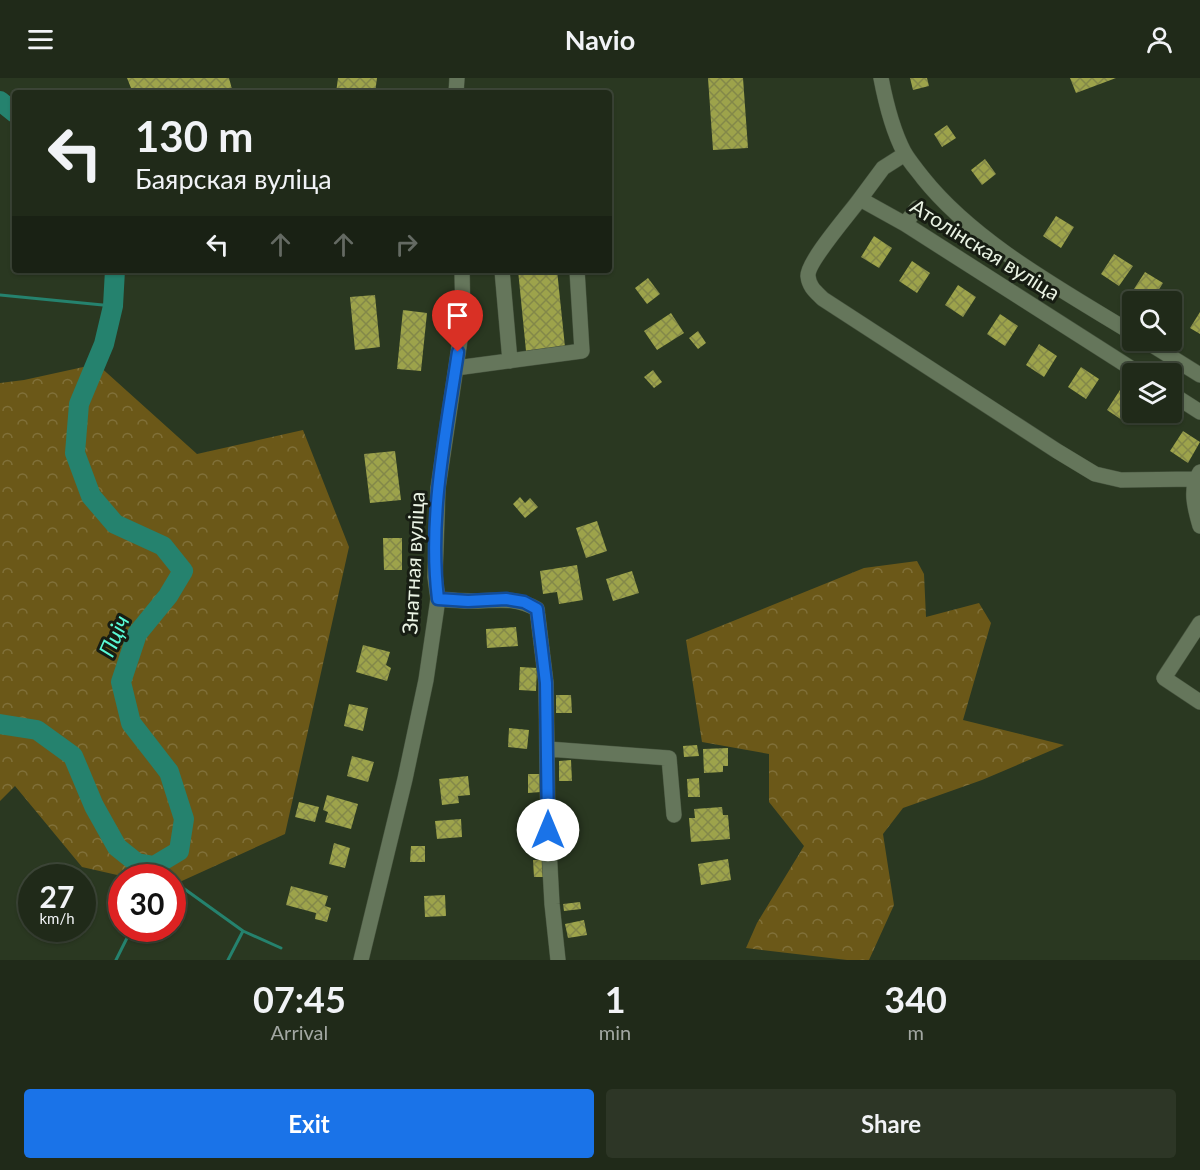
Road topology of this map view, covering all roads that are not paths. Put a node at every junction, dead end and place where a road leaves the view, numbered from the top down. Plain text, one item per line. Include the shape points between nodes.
1 (881, 78) edge
2 (905, 154) junction
3 (860, 199) junction
4 (917, 208) dead end
5 (905, 224) junction
6 (462, 273) edge
7 (502, 273) edge
8 (577, 273) edge
9 (1122, 327) edge
10 (1162, 351) edge
11 (510, 361) junction
12 (1123, 363) edge
13 (456, 368) junction
14 (1200, 375) edge
15 (1182, 400) edge
16 (1200, 412) edge
17 (1198, 475) edge
18 (1200, 526) edge
19 (438, 599) junction
20 (1200, 623) edge
21 (1200, 702) edge
22 (548, 749) junction
23 (674, 815) dead end
24 (361, 960) edge
25 (558, 960) edge

1 - 2 street, Атолінская вуліца via 888,112
2 - 3 street via 884,168
2 - 9 street, Атолінская вуліца via 939,197 983,236
3 - 5 street, Атолінская вуліца
3 - 17 street via 816,257 808,274 810,287 823,299 1095,474 1121,480
4 - 5 street
5 - 12 street, Атолінская вуліца
6 - 13 street, Знатная вуліца via 463,320
7 - 11 street
8 - 11 street via 582,351
10 - 14 street
11 - 13 street
13 - 19 street, Знатная вуліца via 438,488
15 - 16 street
17 - 18 street via 1194,505
19 - 22 street via 506,599 537,609 546,683
19 - 24 street, Знатная вуліца via 424,691
20 - 21 street via 1164,678
22 - 23 street via 669,758
22 - 25 street via 548,830

